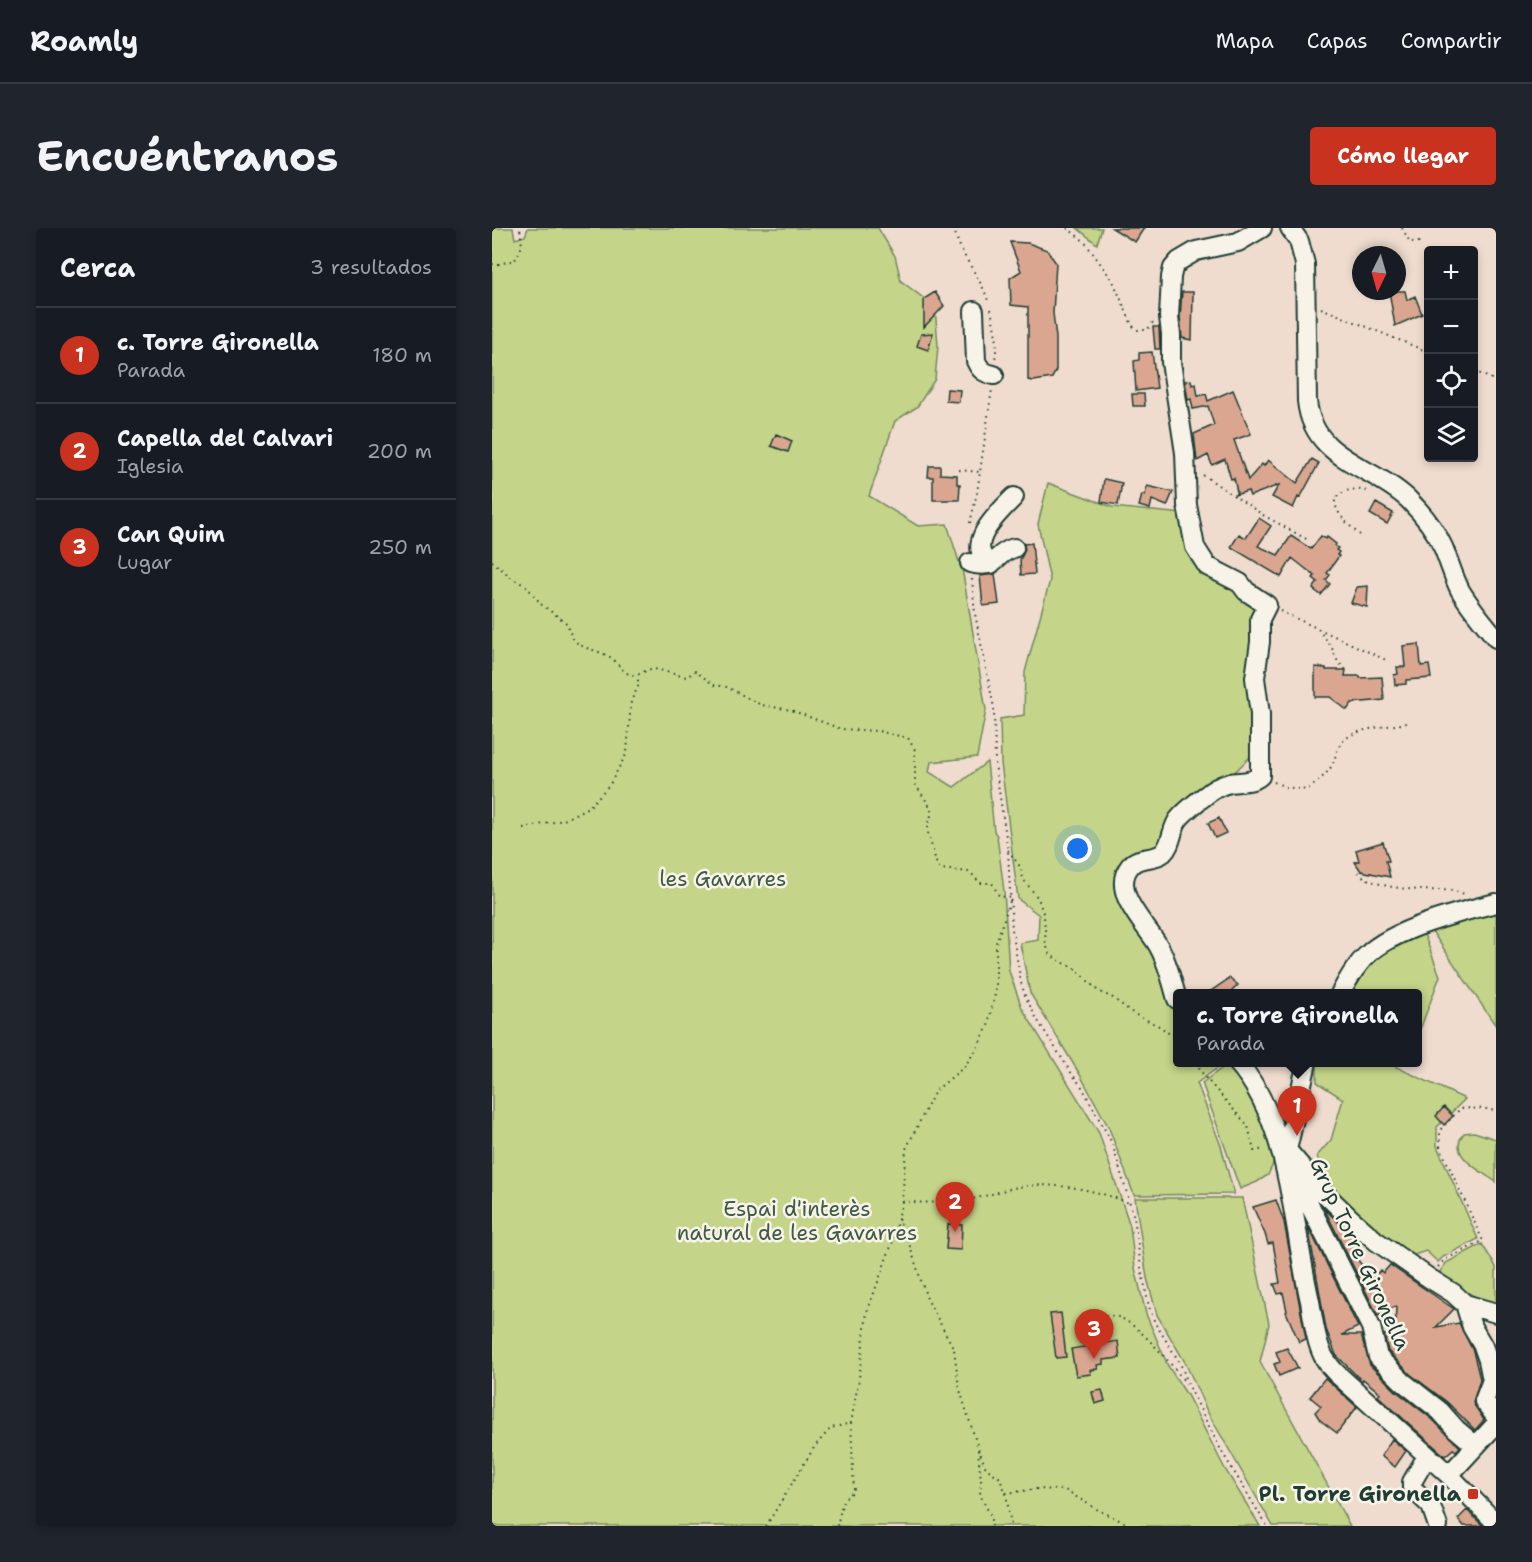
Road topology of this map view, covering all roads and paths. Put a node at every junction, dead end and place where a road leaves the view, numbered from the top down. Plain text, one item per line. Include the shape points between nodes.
1 (520, 228) edge
2 (1067, 228) edge
3 (1262, 228) edge
4 (1290, 228) edge
5 (1402, 228) edge
6 (1422, 242) dead end
7 (492, 264) edge
8 (1169, 301) junction
9 (1306, 305) junction
10 (974, 311) dead end
11 (1424, 350) edge
12 (1478, 373) edge
13 (994, 375) dead end
14 (1496, 381) edge
15 (1185, 453) junction
16 (958, 470) dead end
17 (1374, 493) dead end
18 (1014, 497) dead end
19 (970, 530) dead end
20 (1360, 535) dead end
21 (1310, 541) dead end
22 (1014, 548) dead end
23 (492, 561) edge
24 (970, 563) joint
25 (991, 564) junction
26 (1267, 605) junction
27 (1316, 627) junction
28 (1496, 638) edge
29 (1386, 660) dead end
30 (1347, 671) dead end
31 (638, 675) junction
32 (1407, 723) dead end
33 (1260, 776) junction
34 (523, 828) dead end
35 (1008, 850) junction
36 (1358, 872) dead end
37 (1011, 898) junction
38 (1487, 905) edge
39 (1174, 989) edge
40 (1343, 989) edge
41 (1173, 1037) edge
42 (1199, 1067) edge
43 (1241, 1067) edge
44 (1306, 1067) edge
45 (1496, 1112) edge
46 (1283, 1149) junction
47 (902, 1201) junction
48 (1129, 1203) junction
49 (898, 1218) junction
50 (1429, 1278) junction
51 (1465, 1304) junction
52 (1496, 1313) edge
53 (1076, 1322) dead end
54 (1192, 1393) junction
55 (1496, 1417) edge
56 (851, 1423) junction
57 (1496, 1424) edge
58 (1476, 1446) junction
59 (978, 1448) junction
60 (1427, 1456) junction
61 (1449, 1475) junction
62 (1006, 1493) junction
63 (1496, 1523) edge
64 (766, 1526) edge
65 (837, 1526) edge
66 (992, 1526) edge
67 (1011, 1526) edge
68 (1132, 1526) edge
69 (1267, 1526) edge
70 (1438, 1526) edge

1 - 7 path via 522,246 515,260
2 - 8 path via 1084,242 1113,281 1137,330 1147,330
3 - 8 street via 1238,242 1196,251 1179,261 1173,268
4 - 9 street via 1305,264
5 - 6 path via 1410,242
8 - 15 street via 1171,362
9 - 11 path via 1325,309
9 - 28 street via 1307,401 1312,426 1337,454 1397,490 1424,516 1443,547 1460,590
10 - 13 street via 976,361 980,369
12 - 14 path
15 - 21 path via 1195,471
15 - 26 street via 1188,517 1200,557 1207,566 1240,583
16 - 19 path via 980,472
17 - 20 path via 1350,489 1335,499 1335,507
18 - 25 street via 991,520 982,538 981,555
22 - 25 street
23 - 31 path via 568,624 569,634 578,645 611,657 621,670
24 - 25 street
24 - 35 path via 975,614 994,708 995,764
26 - 27 path
26 - 33 street via 1260,619 1255,678 1260,714
27 - 29 path
27 - 30 path
31 - 34 path via 638,687 631,701 627,753 610,784 590,806 564,820
31 - 37 path via 654,669 687,677 695,671 714,685 727,687 761,705 790,710 841,729 908,738 915,750 915,784 932,813 928,833 937,865 970,872 980,883 992,883 999,896
32 - 33 path via 1359,732 1345,739 1331,766 1307,790 1286,787
33 - 39 street via 1225,784 1205,796 1178,820 1163,853 1141,858 1130,865 1126,874 1130,904 1160,948
35 - 37 path
35 - 41 path via 1038,898 1050,954 1076,969 1098,991
36 - 38 path via 1380,883 1460,892
37 - 47 path via 996,943 996,990 988,1026 964,1066 935,1092 906,1149
37 - 48 path via 1011,930 1026,998 1102,1120 1119,1161
38 - 40 street via 1411,930 1382,944 1358,965
42 - 46 path via 1248,1126 1254,1151
43 - 46 street via 1255,1085
44 - 46 street
45 - 50 path via 1461,1108 1440,1130 1440,1147 1483,1241 1443,1260
46 - 50 street, Grup Torre Gironella via 1376,1241
46 - 58 street, Grup Torre Gironella via 1371,1327 1378,1357
46 - 60 street, Grup Torre Gironella via 1305,1284 1323,1358
47 - 48 path via 921,1204 971,1199 1024,1186 1049,1186 1108,1194
47 - 49 path
48 - 54 path via 1152,1316
49 - 56 path via 867,1312
49 - 59 path via 906,1231 927,1299 954,1349 959,1387
50 - 51 street, Grup Torre Gironella
51 - 52 street
51 - 55 street via 1488,1360 1492,1380 1484,1401
53 - 54 path via 1111,1316 1124,1320 1160,1351
54 - 69 path
56 - 64 path via 831,1428 815,1446
56 - 65 path via 854,1491 843,1500
57 - 58 street
58 - 61 street
59 - 62 path via 986,1468 999,1477
59 - 66 path via 980,1495
60 - 61 street, Grup Torre Gironella
60 - 70 street via 1412,1488 1431,1506
61 - 63 street, Grup Torre Gironella
62 - 67 path
62 - 68 path via 1065,1491

